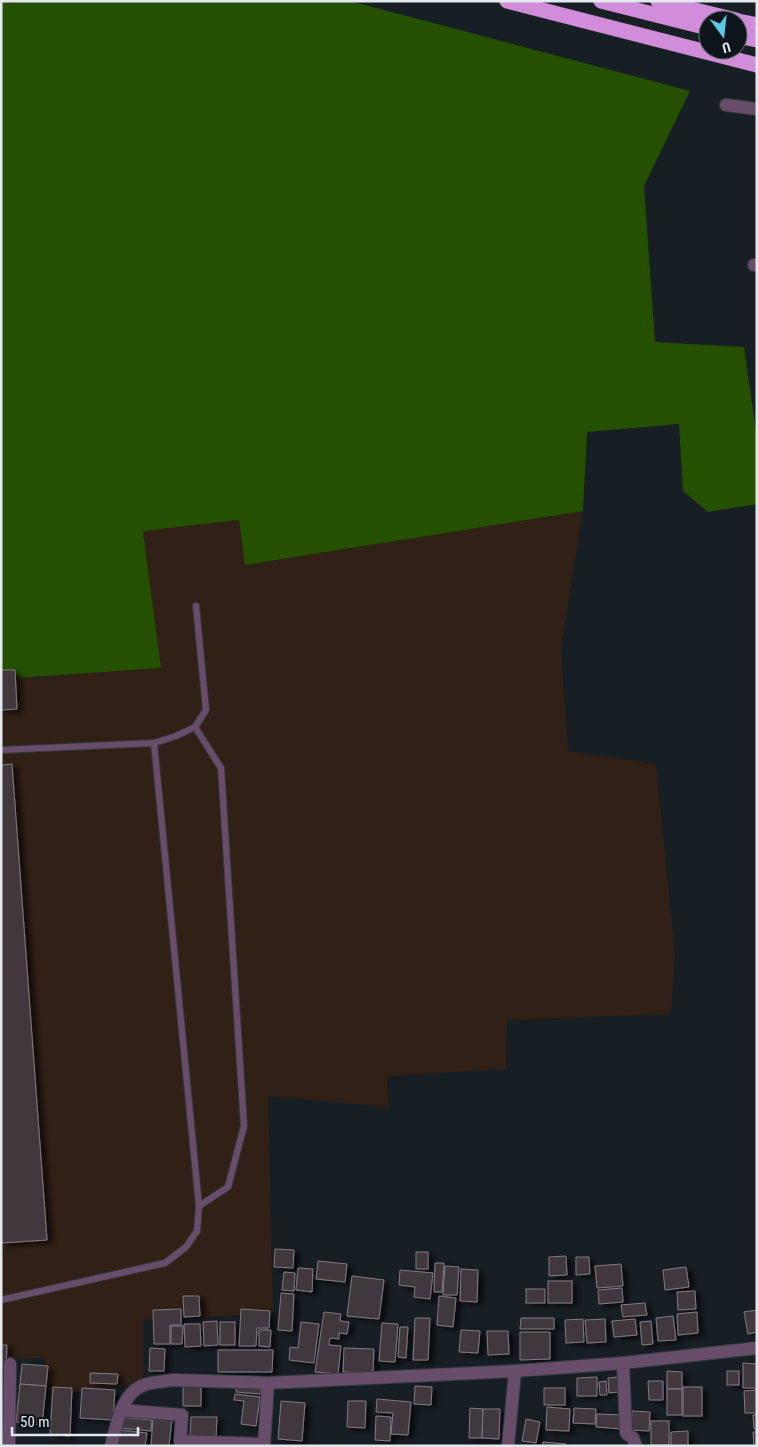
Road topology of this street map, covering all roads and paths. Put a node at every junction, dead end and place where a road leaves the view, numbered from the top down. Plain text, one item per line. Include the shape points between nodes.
1 (507, 1) edge
2 (601, 1) edge
3 (658, 1) edge
4 (698, 11) edge
5 (698, 25) edge
6 (757, 65) edge
7 (726, 105) dead end
8 (757, 108) edge
9 (196, 606) dead end
10 (195, 727) junction
11 (154, 743) junction
12 (1, 750) edge
13 (199, 1206) junction
14 (1, 1300) edge
15 (757, 1348) edge
16 (623, 1363) junction
17 (10, 1364) dead end
18 (515, 1370) junction
19 (268, 1383) junction
20 (121, 1410) junction
21 (264, 1445) edge
22 (9, 1446) edge
23 (111, 1446) edge
24 (508, 1446) edge
25 (636, 1446) edge

1 - 6 highway
2 - 5 highway
3 - 4 highway
7 - 8 street
9 - 10 lane via 206,710
10 - 11 lane
10 - 13 lane via 221,768 244,1126 228,1187
11 - 12 lane
11 - 13 lane
13 - 14 lane via 197,1231 186,1247 165,1263
15 - 16 street
16 - 18 street
16 - 25 street via 626,1433 634,1438
17 - 22 street
18 - 19 street
18 - 24 street
19 - 20 street via 174,1380 145,1384 135,1389
19 - 21 street
20 - 21 street via 182,1415 180,1441
20 - 23 street

